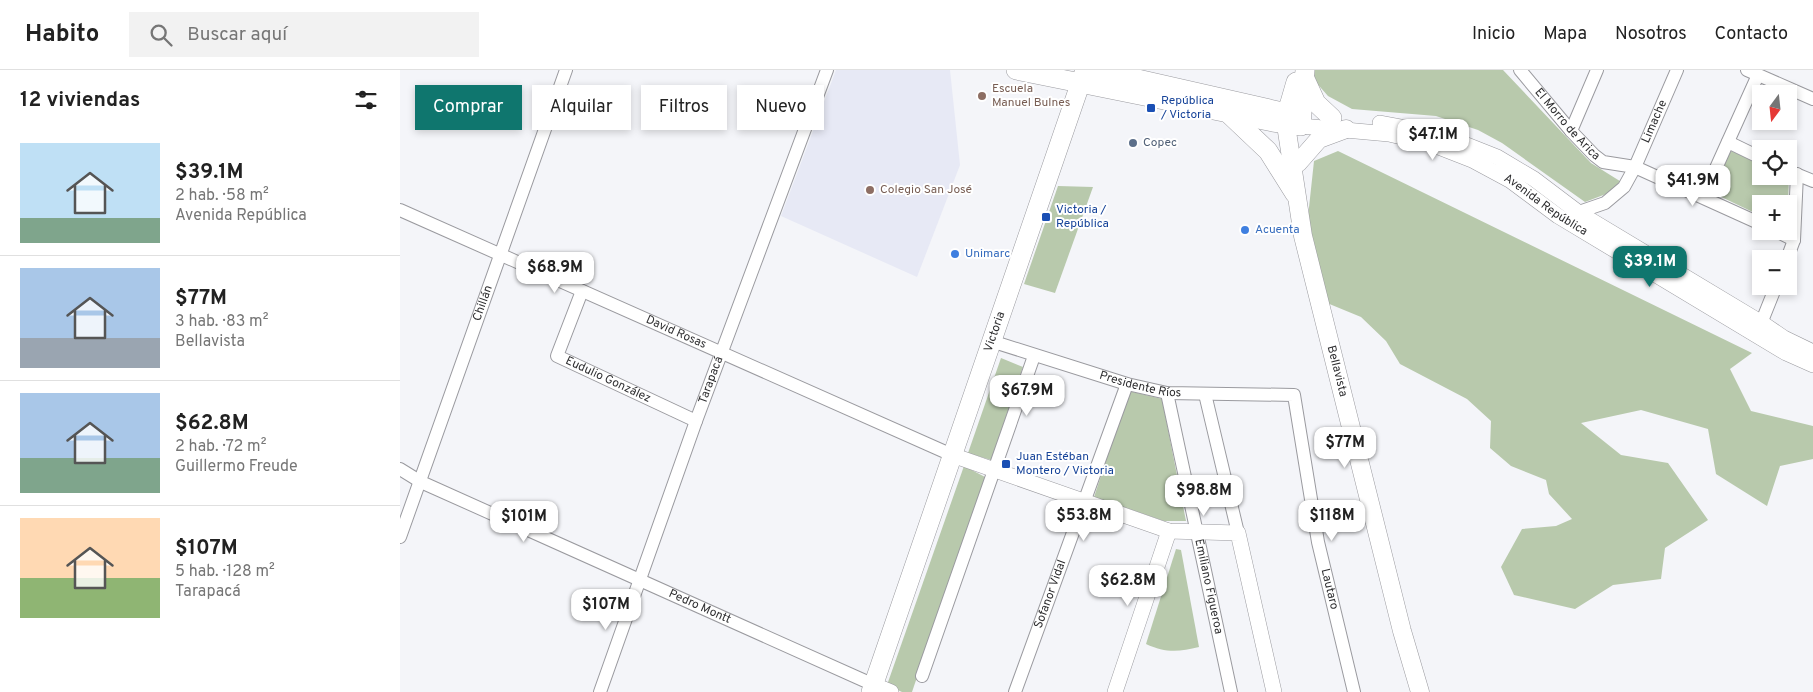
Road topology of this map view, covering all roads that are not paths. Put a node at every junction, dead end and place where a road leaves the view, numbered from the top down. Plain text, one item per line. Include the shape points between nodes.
1 (566, 70) edge
2 (827, 70) edge
3 (1016, 70) edge
4 (1098, 70) edge
5 (1520, 70) edge
6 (1597, 70) edge
7 (1676, 70) edge
8 (1753, 72) edge
9 (1303, 73) edge
10 (1082, 77) edge
11 (1813, 99) edge
12 (1227, 113) junction
13 (1294, 120) junction
14 (1339, 124) junction
15 (1571, 131) junction
16 (1728, 142) junction
17 (1752, 154) edge
18 (1298, 163) junction
19 (1635, 167) junction
20 (1797, 174) edge
21 (1813, 181) edge
22 (1296, 194) junction
23 (1703, 197) junction
24 (400, 210) edge
25 (1578, 213) junction
26 (1558, 216) junction
27 (1752, 220) edge
28 (1794, 240) edge
29 (1790, 250) edge
30 (501, 254) junction
31 (582, 291) junction
32 (1773, 295) edge
33 (1760, 328) junction
34 (991, 341) junction
35 (722, 352) junction
36 (1813, 352) edge
37 (1034, 356) junction
38 (1813, 365) edge
39 (1126, 384) junction
40 (1168, 393) junction
41 (1204, 394) junction
42 (1294, 395) joint
43 (696, 421) junction
44 (952, 454) junction
45 (400, 469) edge
46 (994, 469) junction
47 (421, 482) junction
48 (1084, 501) junction
49 (1169, 531) junction
50 (1197, 532) junction
51 (1238, 533) junction
52 (400, 536) edge
53 (639, 579) junction
54 (922, 676) dead end
55 (879, 690) edge
56 (600, 692) edge
57 (1016, 692) edge
58 (1115, 692) edge
59 (1231, 692) edge
60 (1274, 692) edge
61 (1354, 692) edge
62 (1420, 692) edge

1 - 30 street, Chillán
2 - 35 street, Tarapacá
3 - 10 main road, Avenida República
4 - 13 main road, Avenida República
5 - 15 street, El Morro de Arica
6 - 15 street
7 - 19 street, Limache
8 - 11 street
8 - 16 street
9 - 13 main road, Bellavista
9 - 14 main road via 1316,103
10 - 12 main road, Avenida República
10 - 34 main road, Victoria
12 - 13 main road, Avenida República
12 - 22 main road via 1268,151
13 - 14 street, Avenida República
13 - 18 main road, Bellavista
13 - 22 main road, Bellavista
14 - 18 main road via 1319,139
14 - 25 street, Avenida República via 1401,125 1471,145 1516,167
14 - 26 street, Avenida República via 1410,138 1452,152 1511,181
15 - 19 street, El Morro de Arica via 1603,162
16 - 17 street
16 - 23 street
18 - 22 main road, Bellavista
19 - 23 street, El Morro de Arica
19 - 25 street, Limache via 1624,187 1605,203
20 - 21 street
22 - 62 main road, Bellavista via 1308,256
23 - 27 street, El Morro de Arica
24 - 30 street, David Rosas
25 - 26 street, Limache
25 - 33 street, Avenida República
26 - 33 street, Avenida República
28 - 29 street
30 - 31 street, David Rosas
30 - 47 street, Chillán
31 - 35 street, David Rosas
31 - 43 street, Eudulio González via 557,356
32 - 33 street
33 - 36 street, Avenida República
33 - 38 street, Avenida República via 1786,353
34 - 37 street, Presidente Ríos
34 - 44 main road, Victoria
35 - 43 street, Tarapacá
35 - 44 street, David Rosas
37 - 39 street, Presidente Ríos
37 - 46 street
39 - 40 street, Presidente Ríos
39 - 48 street, Sofanor Vidal
40 - 41 street, Presidente Ríos
40 - 50 street, Emiliano Figueroa
41 - 42 street, Presidente Ríos
41 - 51 street
42 - 61 street, Lautaro via 1318,542
43 - 53 street, Tarapacá
44 - 46 street
44 - 55 main road, Victoria
45 - 47 street, Pedro Montt
46 - 48 street
46 - 54 street
47 - 52 street, Chillán
47 - 53 street, Pedro Montt
48 - 49 street
48 - 57 street, Sofanor Vidal
49 - 50 street
49 - 58 street
50 - 51 street
50 - 59 street, Emiliano Figueroa
51 - 60 street
53 - 55 street, Pedro Montt
53 - 56 street, Tarapacá

